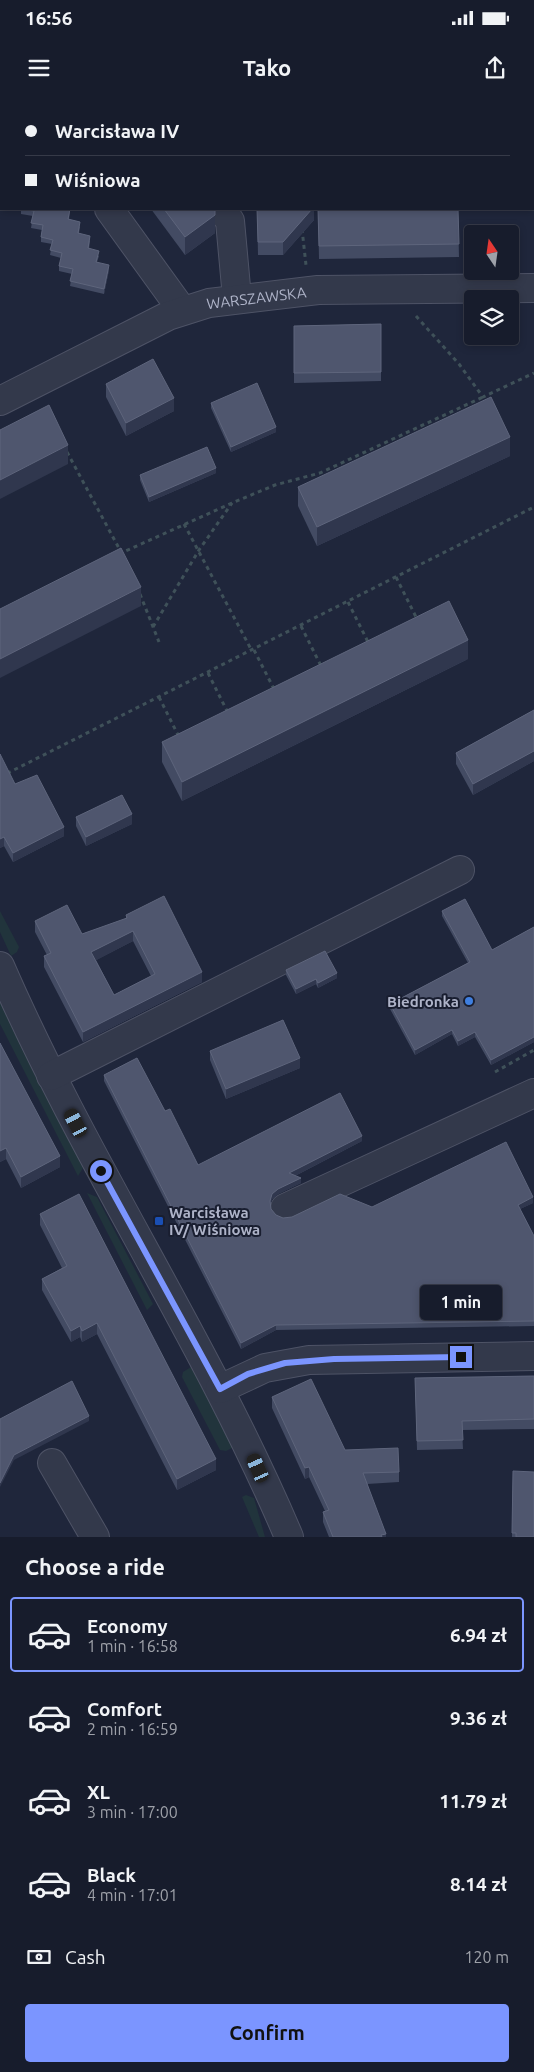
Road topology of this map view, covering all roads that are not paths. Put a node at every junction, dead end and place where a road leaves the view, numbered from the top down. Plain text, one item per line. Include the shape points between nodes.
1 (110, 210) edge
2 (223, 210) edge
3 (534, 288) edge
4 (237, 298) junction
5 (182, 310) junction
6 (0, 401) edge
7 (460, 870) dead end
8 (0, 966) edge
9 (51, 1076) junction
10 (534, 1093) edge
11 (285, 1208) dead end
12 (534, 1356) edge
13 (220, 1389) junction
14 (52, 1463) dead end
15 (95, 1537) edge
16 (288, 1537) edge

1 - 5 street
2 - 4 street via 230,221
3 - 4 street, WARSZAWSKA via 318,290
4 - 5 street, WARSZAWSKA
5 - 6 street, WARSZAWSKA
7 - 9 street
8 - 9 street
9 - 13 street
10 - 11 street
12 - 13 street via 309,1360 265,1368
13 - 16 street
14 - 15 street

